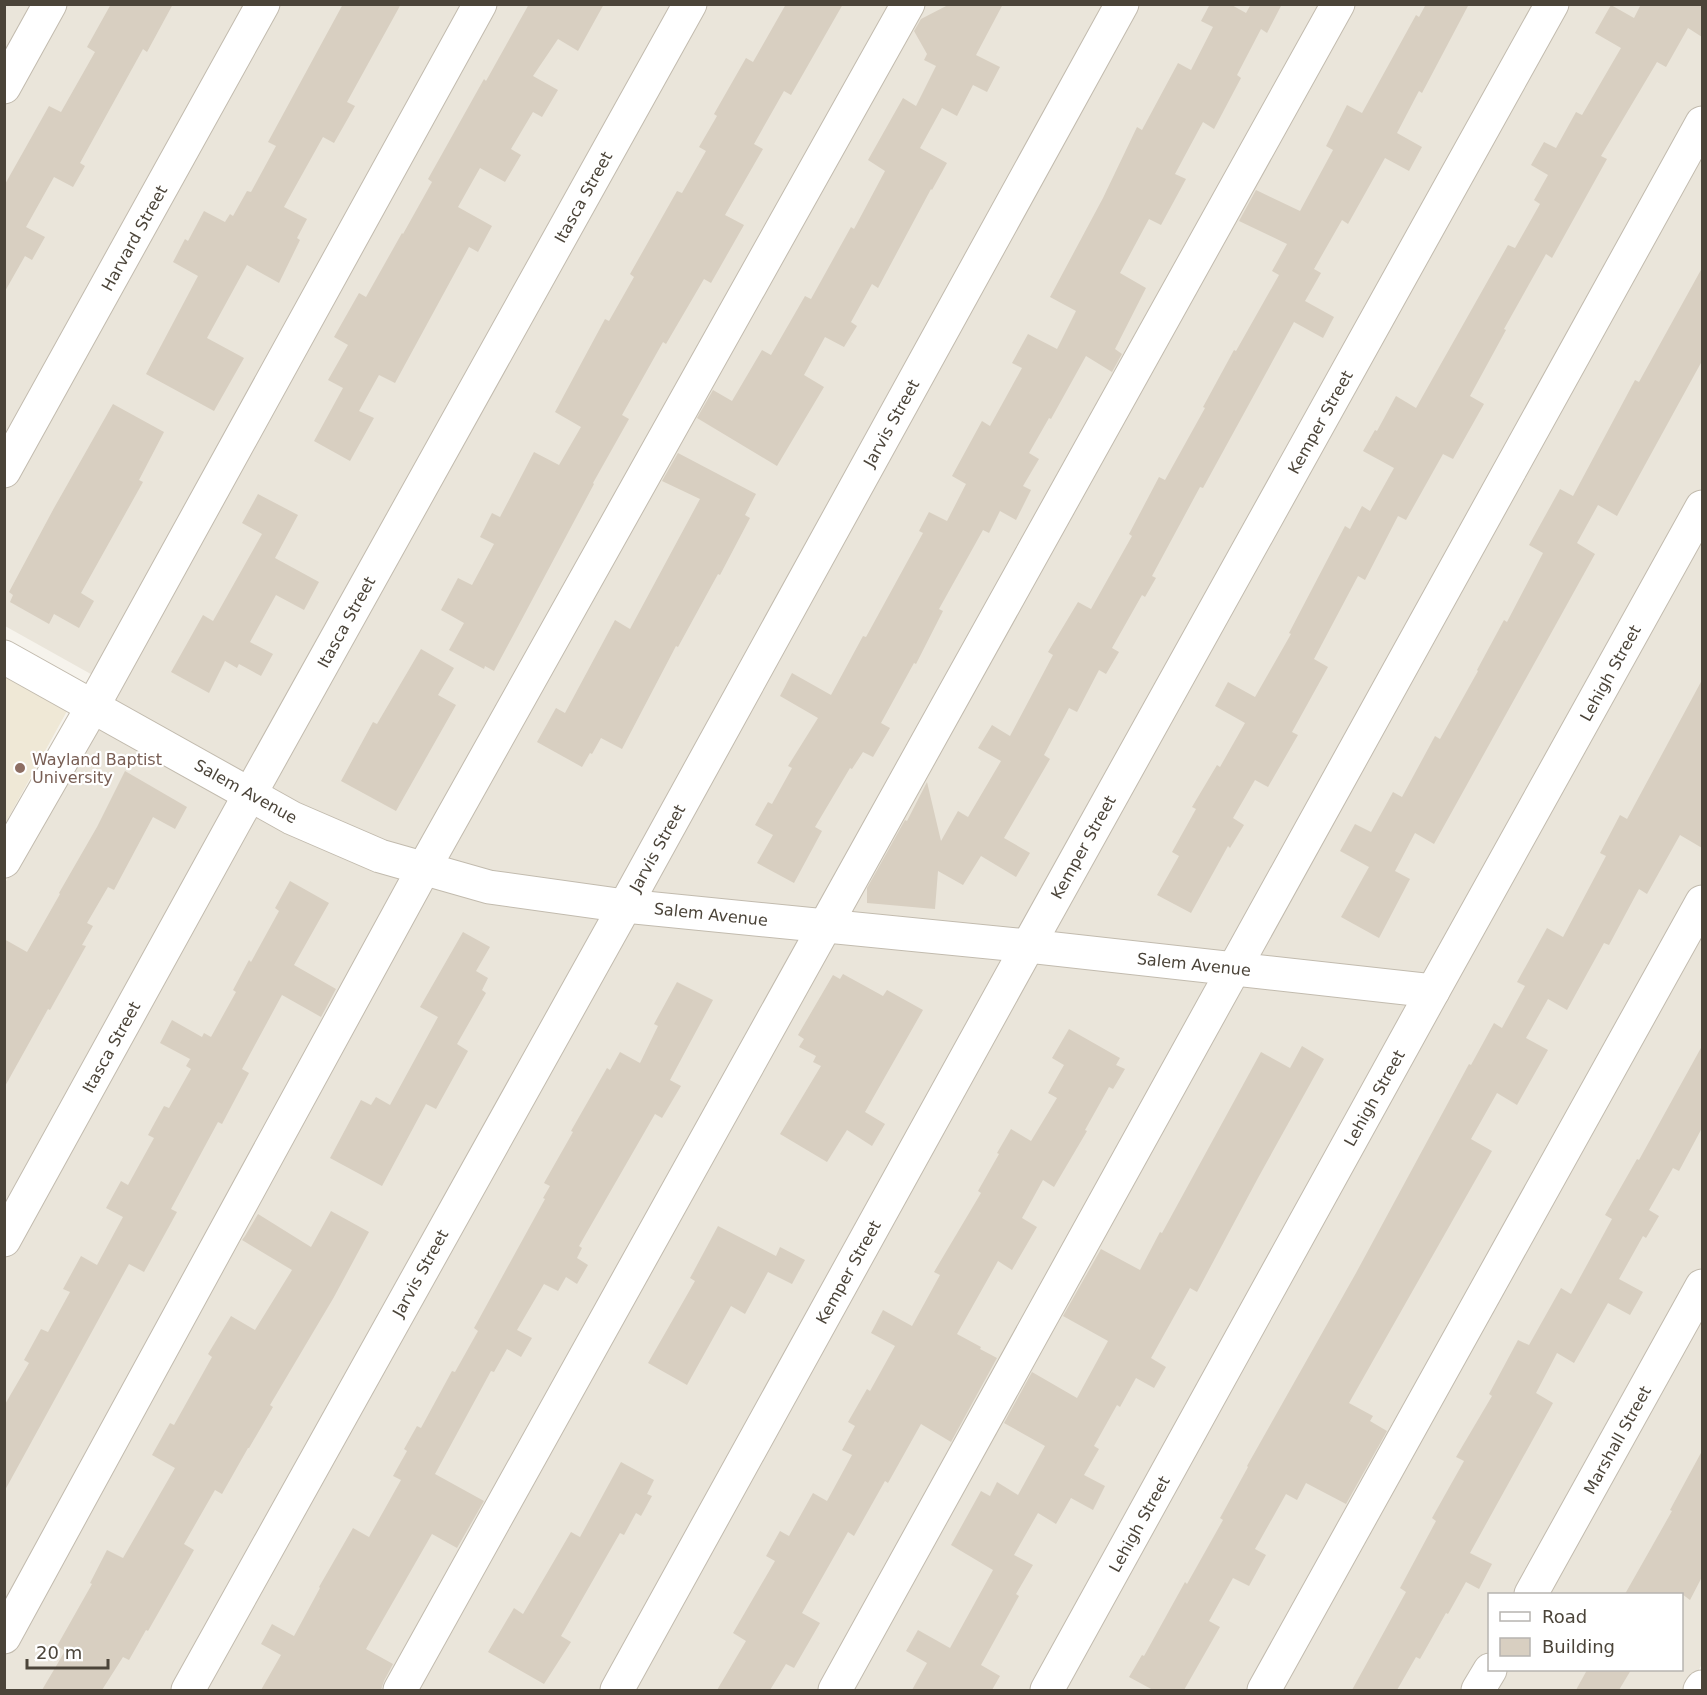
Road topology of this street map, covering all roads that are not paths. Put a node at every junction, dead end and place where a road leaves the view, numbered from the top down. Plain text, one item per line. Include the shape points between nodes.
1 (50, 4) edge
2 (263, 4) edge
3 (480, 4) edge
4 (690, 4) edge
5 (908, 4) edge
6 (1122, 4) edge
7 (1338, 4) edge
8 (1552, 4) edge
9 (4, 87) edge
10 (1702, 123) edge
11 (4, 471) edge
12 (1702, 507) edge
13 (4, 657) edge
14 (93, 706) junction
15 (250, 794) junction
16 (4, 861) edge
17 (424, 868) junction
18 (1702, 902) edge
19 (625, 906) junction
20 (827, 926) junction
21 (1028, 946) junction
22 (1233, 969) junction
23 (1433, 991) junction
24 (4, 1240) edge
25 (1702, 1286) edge
26 (1532, 1593) edge
27 (4, 1638) edge
28 (1489, 1671) edge
29 (188, 1690) edge
30 (400, 1690) edge
31 (617, 1690) edge
32 (835, 1690) edge
33 (1047, 1690) edge
34 (1264, 1690) edge
35 (1478, 1690) edge

1 - 9 street
2 - 11 street, Harvard Street
3 - 14 street
4 - 15 street, Itasca Street
5 - 17 street
6 - 19 street, Jarvis Street
7 - 20 street
8 - 21 street, Kemper Street
10 - 22 street
12 - 23 street, Lehigh Street
13 - 14 street, Salem Avenue
14 - 15 street, Salem Avenue
14 - 16 street
15 - 17 street, Salem Avenue via 292,818 380,856
15 - 24 street, Itasca Street
17 - 19 street, Salem Avenue via 489,887
17 - 27 street
18 - 34 street
19 - 20 street, Salem Avenue
19 - 29 street, Jarvis Street
20 - 21 street, Salem Avenue
20 - 30 street
21 - 22 street, Salem Avenue
21 - 31 street, Kemper Street
22 - 23 street, Salem Avenue
22 - 32 street
23 - 33 street, Lehigh Street
25 - 26 street, Marshall Street
28 - 35 street

